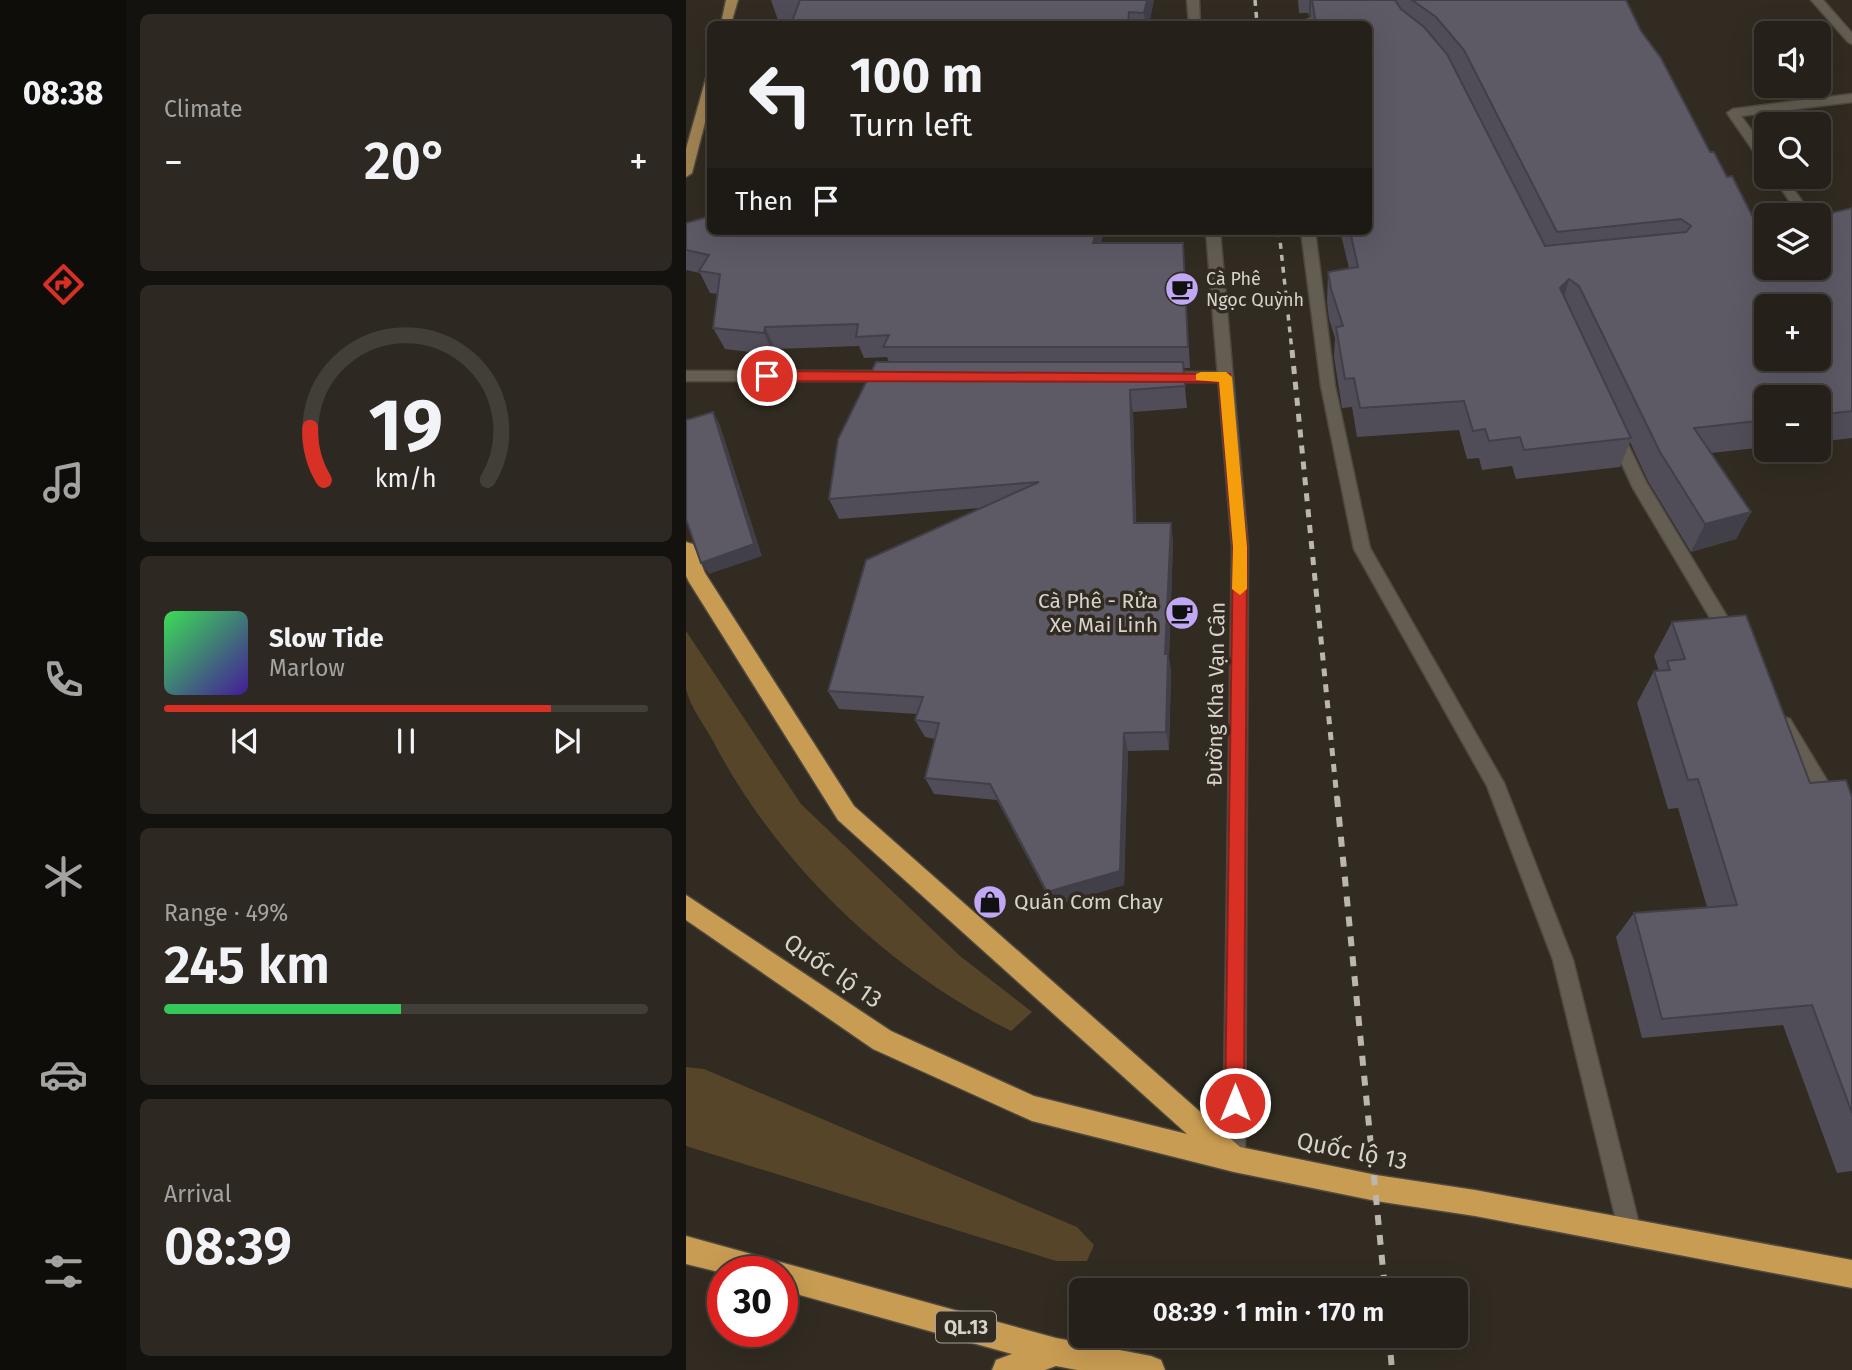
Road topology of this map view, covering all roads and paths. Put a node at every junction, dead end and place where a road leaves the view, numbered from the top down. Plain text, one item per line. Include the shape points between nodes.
1 (732, 0) edge
2 (1193, 0) edge
3 (1817, 0) edge
4 (1351, 13) edge
5 (727, 21) edge
6 (1195, 21) edge
7 (1312, 21) edge
8 (1852, 40) edge
9 (707, 92) edge
10 (1852, 98) edge
11 (1754, 142) edge
12 (686, 173) edge
13 (1213, 235) edge
14 (1309, 235) edge
15 (686, 376) edge
16 (907, 376) edge
17 (1143, 377) edge
18 (1226, 377) junction
19 (1606, 413) edge
20 (686, 550) edge
21 (1739, 650) edge
22 (1774, 709) edge
23 (1852, 839) edge
24 (686, 906) edge
25 (1234, 1159) junction
26 (1630, 1232) junction
27 (686, 1250) edge
28 (708, 1256) edge
29 (1852, 1274) edge
30 (798, 1280) edge
31 (1056, 1352) junction
32 (1006, 1370) edge
33 (1151, 1370) edge

1 - 5 main road
2 - 6 street
3 - 8 street
4 - 7 street
9 - 12 main road
10 - 11 street via 1733,113
13 - 18 street, Đường Kha Vạn Cân
14 - 26 street via 1328,386 1362,549 1495,782 1563,960
15 - 16 street
17 - 18 street
18 - 25 street, Đường Kha Vạn Cân via 1240,547
19 - 21 street via 1639,484
20 - 25 highway via 696,576 846,813
22 - 23 street
24 - 25 highway, Quốc lộ 13 via 895,1046 1032,1108
25 - 26 highway, Quốc lộ 13
26 - 29 highway, Quốc lộ 13
27 - 28 highway
30 - 31 highway, QL.13
31 - 32 highway
31 - 33 highway, QL.13

